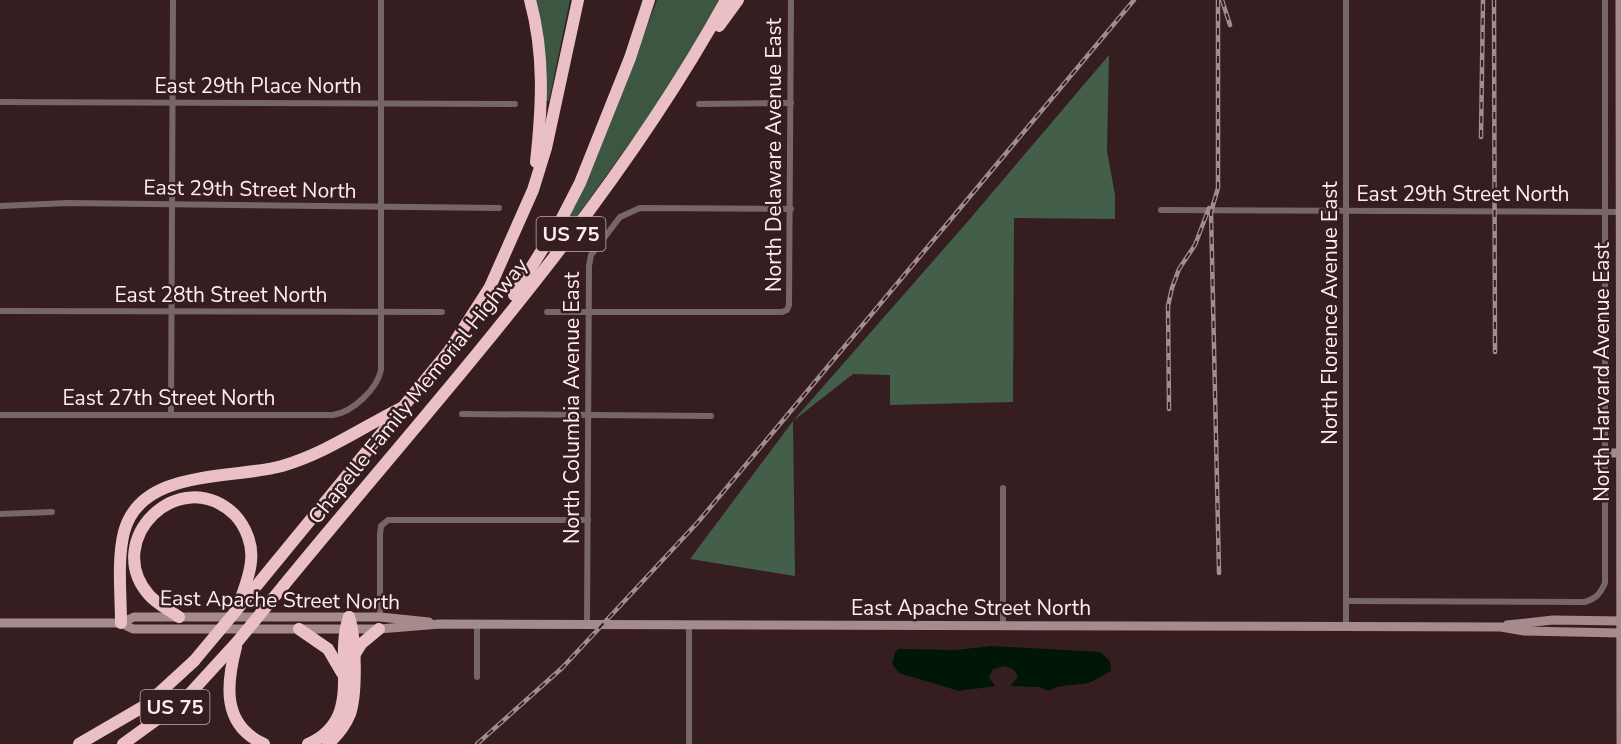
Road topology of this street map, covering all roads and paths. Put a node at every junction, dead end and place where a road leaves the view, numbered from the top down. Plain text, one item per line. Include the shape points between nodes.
1 (173, 0) edge
2 (381, 0) edge
3 (530, 0) edge
4 (578, 0) edge
5 (649, 0) edge
6 (726, 0) edge
7 (738, 0) edge
8 (791, 0) edge
9 (1346, 0) edge
10 (1605, 0) edge
11 (1620, 0) edge
12 (0, 102) edge
13 (172, 102) junction
14 (791, 103) junction
15 (382, 104) junction
16 (515, 104) dead end
17 (699, 104) dead end
18 (653, 120) junction
19 (533, 190) junction
20 (0, 206) edge
21 (173, 206) junction
22 (380, 207) junction
23 (499, 208) dead end
24 (791, 209) junction
25 (1161, 210) dead end
26 (1347, 210) junction
27 (1605, 211) junction
28 (1621, 212) edge
29 (0, 311) edge
30 (380, 311) junction
31 (172, 312) junction
32 (442, 312) dead end
33 (547, 312) dead end
34 (588, 312) junction
35 (483, 343) junction
36 (405, 406) junction
37 (462, 414) dead end
38 (0, 415) edge
39 (171, 415) junction
40 (587, 415) junction
41 (711, 417) dead end
42 (1604, 453) junction
43 (1620, 453) edge
44 (1003, 488) dead end
45 (52, 512) dead end
46 (0, 514) edge
47 (588, 520) junction
48 (251, 585) junction
49 (1346, 601) junction
50 (179, 617) junction
51 (1620, 621) edge
52 (0, 623) edge
53 (121, 623) junction
54 (380, 623) junction
55 (477, 624) junction
56 (587, 624) junction
57 (349, 625) junction
58 (689, 625) junction
59 (1003, 626) junction
60 (1346, 626) junction
61 (1501, 627) junction
62 (298, 629) junction
63 (1620, 633) edge
64 (353, 658) junction
65 (226, 662) junction
66 (344, 677) junction
67 (477, 677) dead end
68 (79, 744) edge
69 (123, 744) edge
70 (264, 744) edge
71 (308, 744) edge
72 (328, 744) edge
73 (689, 744) edge
74 (1621, 744) edge

1 - 13 street
2 - 15 street
3 - 19 highway via 540,46 542,82
4 - 19 highway, Chapelle Family Memorial Highway / US 75
5 - 35 highway via 580,183 562,219
6 - 18 highway, Chapelle Family Memorial Highway / US 75
7 - 18 highway
8 - 14 street, North Delaware Avenue East
9 - 26 street, North Florence Avenue East
10 - 27 street, North Harvard Avenue East
11 - 28 main road, North Harvard Avenue East
12 - 13 street, East 29th Place North
13 - 15 street, East 29th Place North
13 - 21 street
14 - 17 street
14 - 24 street, North Delaware Avenue East
15 - 16 street, East 29th Place North
15 - 22 street
18 - 35 highway, Chapelle Family Memorial Highway / US 75 via 577,228
19 - 36 highway, Chapelle Family Memorial Highway / US 75 via 503,262 477,310
20 - 21 street, East 29th Street North
21 - 22 street, East 29th Street North
21 - 31 street
22 - 23 street, East 29th Street North
22 - 30 street
24 - 34 street, North Columbia Avenue East via 632,210 620,217 591,255
24 - 34 street, North Delaware Avenue East via 787,310
25 - 26 street, East 29th Street North
26 - 27 street, East 29th Street North
26 - 49 street, North Florence Avenue East
27 - 28 street, East 29th Street North
27 - 42 street, North Harvard Avenue East
28 - 43 main road, North Harvard Avenue East
29 - 31 street, East 28th Street North
30 - 31 street, East 28th Street North
30 - 32 street, East 28th Street North
30 - 39 street, East 27th Street North via 379,379 348,411
31 - 39 street
33 - 34 street
34 - 40 street, North Columbia Avenue East
35 - 65 highway, Chapelle Family Memorial Highway / US 75, bridge via 237,641
36 - 48 highway, Chapelle Family Memorial Highway / US 75
36 - 53 highway via 301,460 265,470 175,483 146,497 132,513 124,532
37 - 40 street
38 - 39 street, East 27th Street North
40 - 41 street
40 - 47 street, North Columbia Avenue East
42 - 43 main road
42 - 49 street, North Harvard Avenue East via 1605,583 1598,596 1584,602
43 - 51 main road, North Harvard Avenue East
44 - 59 street
45 - 46 street
47 - 54 street via 401,518 384,522 380,536
47 - 56 street, North Columbia Avenue East
48 - 50 highway via 251,548 244,527 234,514 205,499 183,498 168,503 152,514 141,529 135,562 149,595
48 - 68 highway, Chapelle Family Memorial Highway / US 75, bridge via 235,612 194,661 146,705
49 - 60 street, North Florence Avenue East
50 - 53 main road, East Apache Street North via 134,616
50 - 57 main road, East Apache Street North
51 - 61 main road, East Apache Street North via 1553,620
51 - 63 main road, North Harvard Avenue East
52 - 53 main road, East Apache Street North
53 - 62 main road, East Apache Street North via 133,629
54 - 55 main road, East Apache Street North
54 - 57 main road, East Apache Street North
54 - 64 highway
55 - 56 main road, East Apache Street North
55 - 67 street
56 - 58 main road, East Apache Street North
57 - 62 main road, East Apache Street North
57 - 64 highway
57 - 66 highway
58 - 59 main road, East Apache Street North
58 - 73 street
59 - 60 main road, East Apache Street North
60 - 61 main road, East Apache Street North
61 - 63 main road, East Apache Street North
62 - 66 highway via 328,649
63 - 74 main road, North Harvard Avenue East
64 - 72 highway via 351,712
65 - 69 highway, Chapelle Family Memorial Highway / US 75 via 185,699
65 - 70 highway via 231,711 246,733
66 - 71 highway via 338,716 326,733

